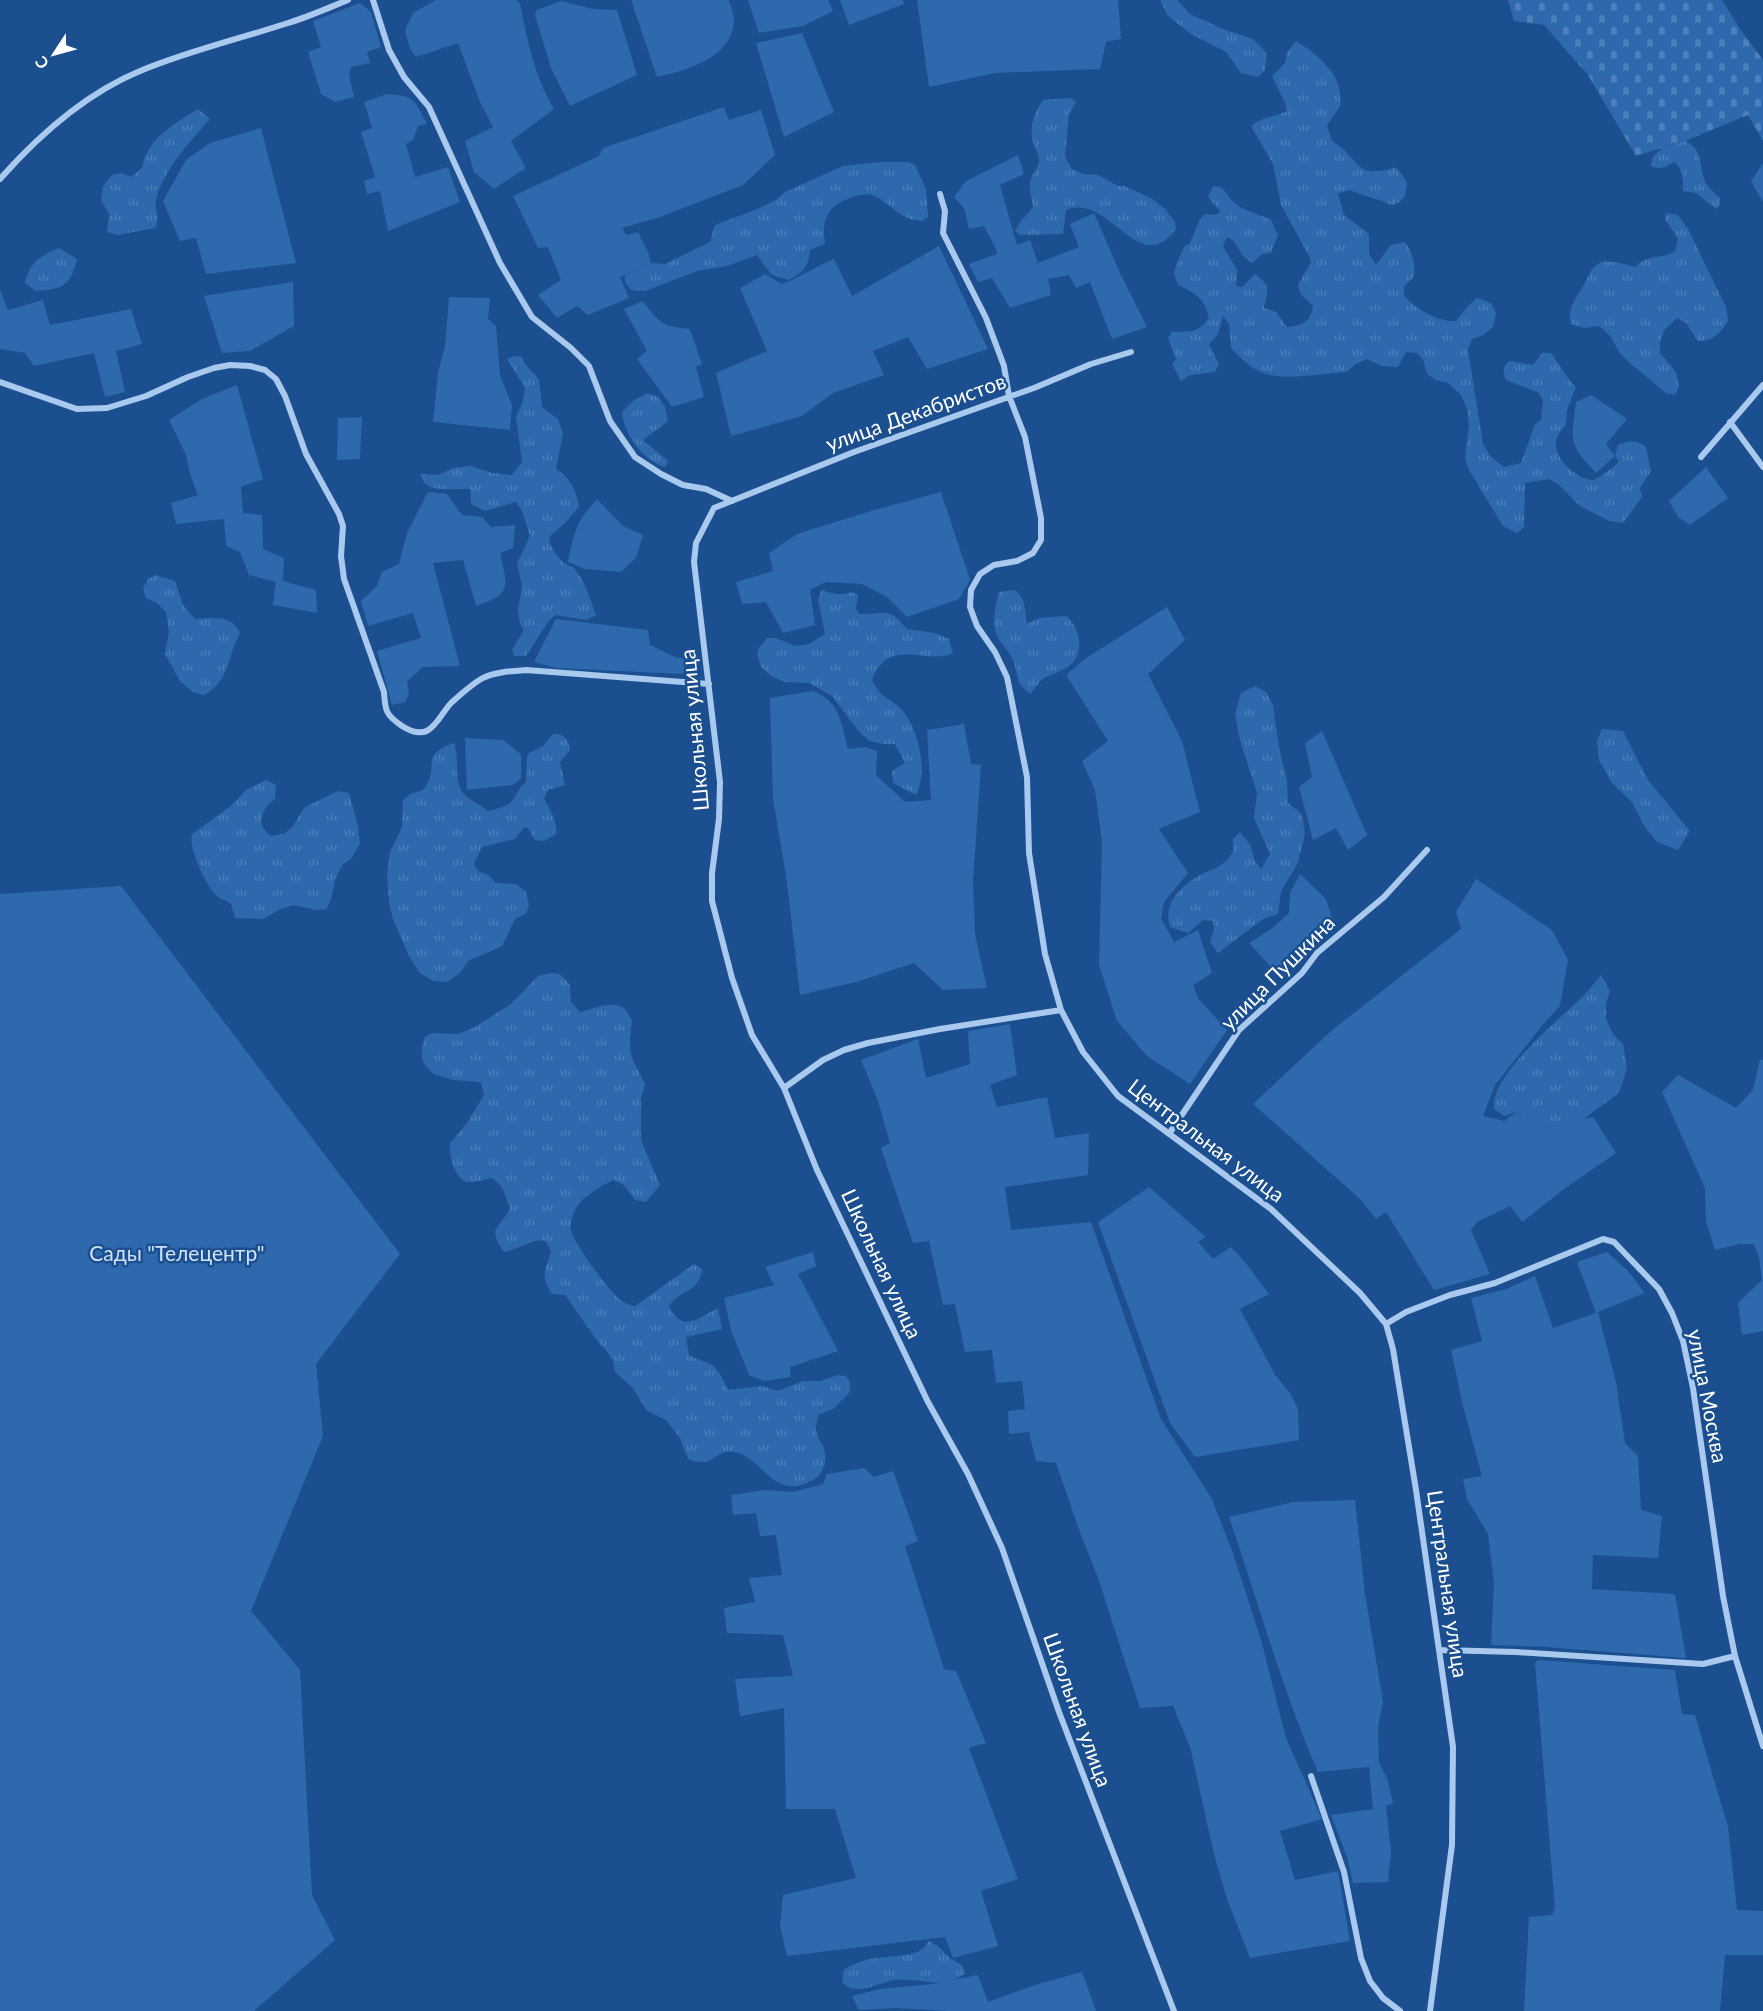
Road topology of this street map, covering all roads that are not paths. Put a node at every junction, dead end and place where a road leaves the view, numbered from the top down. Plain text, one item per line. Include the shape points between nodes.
1 (348, 0) edge
2 (373, 0) edge
3 (0, 179) edge
4 (940, 194) dead end
5 (1131, 352) dead end
6 (0, 382) edge
7 (1763, 385) edge
8 (1009, 396) junction
9 (1730, 422) junction
10 (1701, 457) dead end
11 (1763, 467) edge
12 (732, 501) junction
13 (714, 508) joint
14 (709, 684) junction
15 (1426, 850) dead end
16 (1061, 1010) junction
17 (784, 1088) junction
18 (1169, 1134) junction
19 (1386, 1324) junction
20 (1440, 1650) junction
21 (1735, 1656) junction
22 (1763, 1746) edge
23 (1311, 1776) dead end
24 (1174, 2011) edge
25 (1400, 2011) edge
26 (1430, 2011) edge

1 - 3 street via 291,23 139,71 86,102 46,133
2 - 12 street via 389,50 404,77 429,107 500,263 532,317 589,366 610,421 635,457 683,485 706,489
4 - 8 street, Центральная улица via 945,211 943,233 986,318 1004,366
5 - 8 street, улица Декабристов
6 - 14 street via 77,409 107,408 230,365 265,370 276,379 306,454 343,526 344,579 384,692 385,709 408,729 426,732 437,724 450,704 483,678 512,671
7 - 9 street
8 - 12 street, улица Декабристов
8 - 16 street, Центральная улица via 1025,437 1041,518 1041,540 1033,553 994,565 980,574 970,590 970,607 1007,677 1027,777 1029,854 1045,954
9 - 10 street
9 - 11 street
12 - 13 street, улица Декабристов
13 - 14 street, Школьная улица via 696,543 694,561
14 - 17 street, Школьная улица via 720,782 712,901 752,1035
15 - 18 street, улица Пушкина via 1383,897 1317,953 1239,1030
16 - 17 street via 940,1029 843,1050
16 - 18 street, Центральная улица via 1083,1052 1118,1096
17 - 24 street, Школьная улица via 861,1262 1002,1548 1059,1712
18 - 19 street, Центральная улица via 1271,1209 1360,1293
19 - 20 street, Центральная улица
19 - 21 street, улица Москва via 1439,1299 1495,1283 1603,1239 1614,1242 1659,1289 1683,1341 1694,1388
20 - 21 street via 1703,1665
20 - 26 street, Центральная улица via 1453,1747 1452,1845
21 - 22 street, улица Москва
23 - 25 street via 1344,1872 1361,1958 1370,1981

